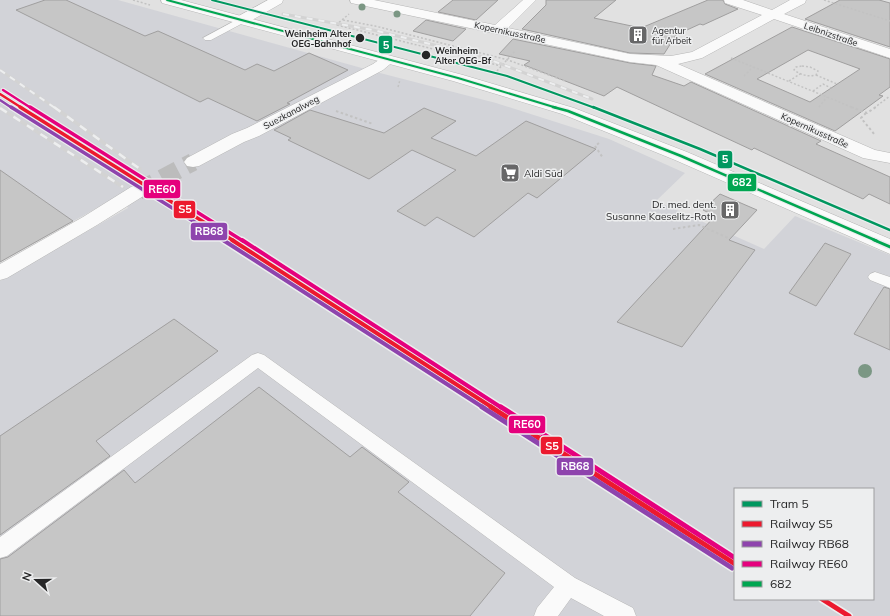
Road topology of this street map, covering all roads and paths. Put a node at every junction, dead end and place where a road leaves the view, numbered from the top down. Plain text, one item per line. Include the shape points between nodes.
1 (167, 0) edge
2 (277, 0) edge
3 (358, 0) edge
4 (530, 0) edge
5 (730, 0) edge
6 (800, 0) edge
7 (824, 0) edge
8 (773, 14) junction
9 (344, 20) dead end
10 (240, 21) junction
11 (890, 21) edge
12 (337, 25) dead end
13 (498, 30) junction
14 (529, 36) junction
15 (208, 38) dead end
16 (708, 48) junction
17 (890, 54) edge
18 (388, 60) junction
19 (508, 60) junction
20 (661, 62) junction
21 (501, 66) junction
22 (753, 67) junction
23 (495, 73) dead end
24 (800, 74) junction
25 (816, 75) junction
26 (744, 76) dead end
27 (565, 81) dead end
28 (788, 81) junction
29 (837, 84) dead end
30 (831, 88) dead end
31 (813, 91) junction
32 (890, 96) edge
33 (827, 97) junction
34 (819, 107) dead end
35 (334, 110) dead end
36 (867, 113) junction
37 (373, 124) dead end
38 (601, 141) dead end
39 (886, 143) edge
40 (859, 150) junction
41 (603, 158) dead end
42 (890, 158) edge
43 (193, 162) tunnel mouth
44 (138, 191) tunnel mouth
45 (673, 229) dead end
46 (728, 238) dead end
47 (890, 247) edge
48 (0, 273) edge
49 (875, 277) dead end
50 (890, 283) edge
51 (0, 549) edge
52 (568, 585) junction
53 (545, 616) edge
54 (625, 616) edge

1 - 10 street
2 - 10 street
3 - 13 street, Kopernikusstraße
4 - 13 street
5 - 8 street, Leibnizstraße
6 - 8 street, Kopernikusstraße
7 - 11 path
8 - 16 street, Kopernikusstraße
8 - 17 street, Leibnizstraße
9 - 19 path
10 - 15 lane
10 - 18 street
12 - 21 path
13 - 14 street, Kopernikusstraße
14 - 19 path
14 - 20 street, Kopernikusstraße via 630,58
16 - 20 street, Kopernikusstraße via 686,59
16 - 22 path
18 - 43 street, Suezkanalweg
18 - 47 street via 568,110
19 - 21 path
19 - 27 path
20 - 40 street, Kopernikusstraße
21 - 23 path
22 - 26 path
22 - 28 path
24 - 25 path
24 - 25 path via 794,70 802,65 818,71
24 - 28 path
25 - 29 path
28 - 31 path
30 - 31 path via 823,84
31 - 33 path
32 - 36 path
33 - 34 path
33 - 36 path
35 - 37 path
36 - 39 path via 861,118
38 - 41 path via 595,146
39 - 40 street, Kopernikusstraße via 870,142
40 - 42 street, Kopernikusstraße
44 - 48 street
45 - 46 path via 699,225
49 - 50 lane
51 - 52 lane via 258,359
52 - 53 lane
52 - 54 lane

